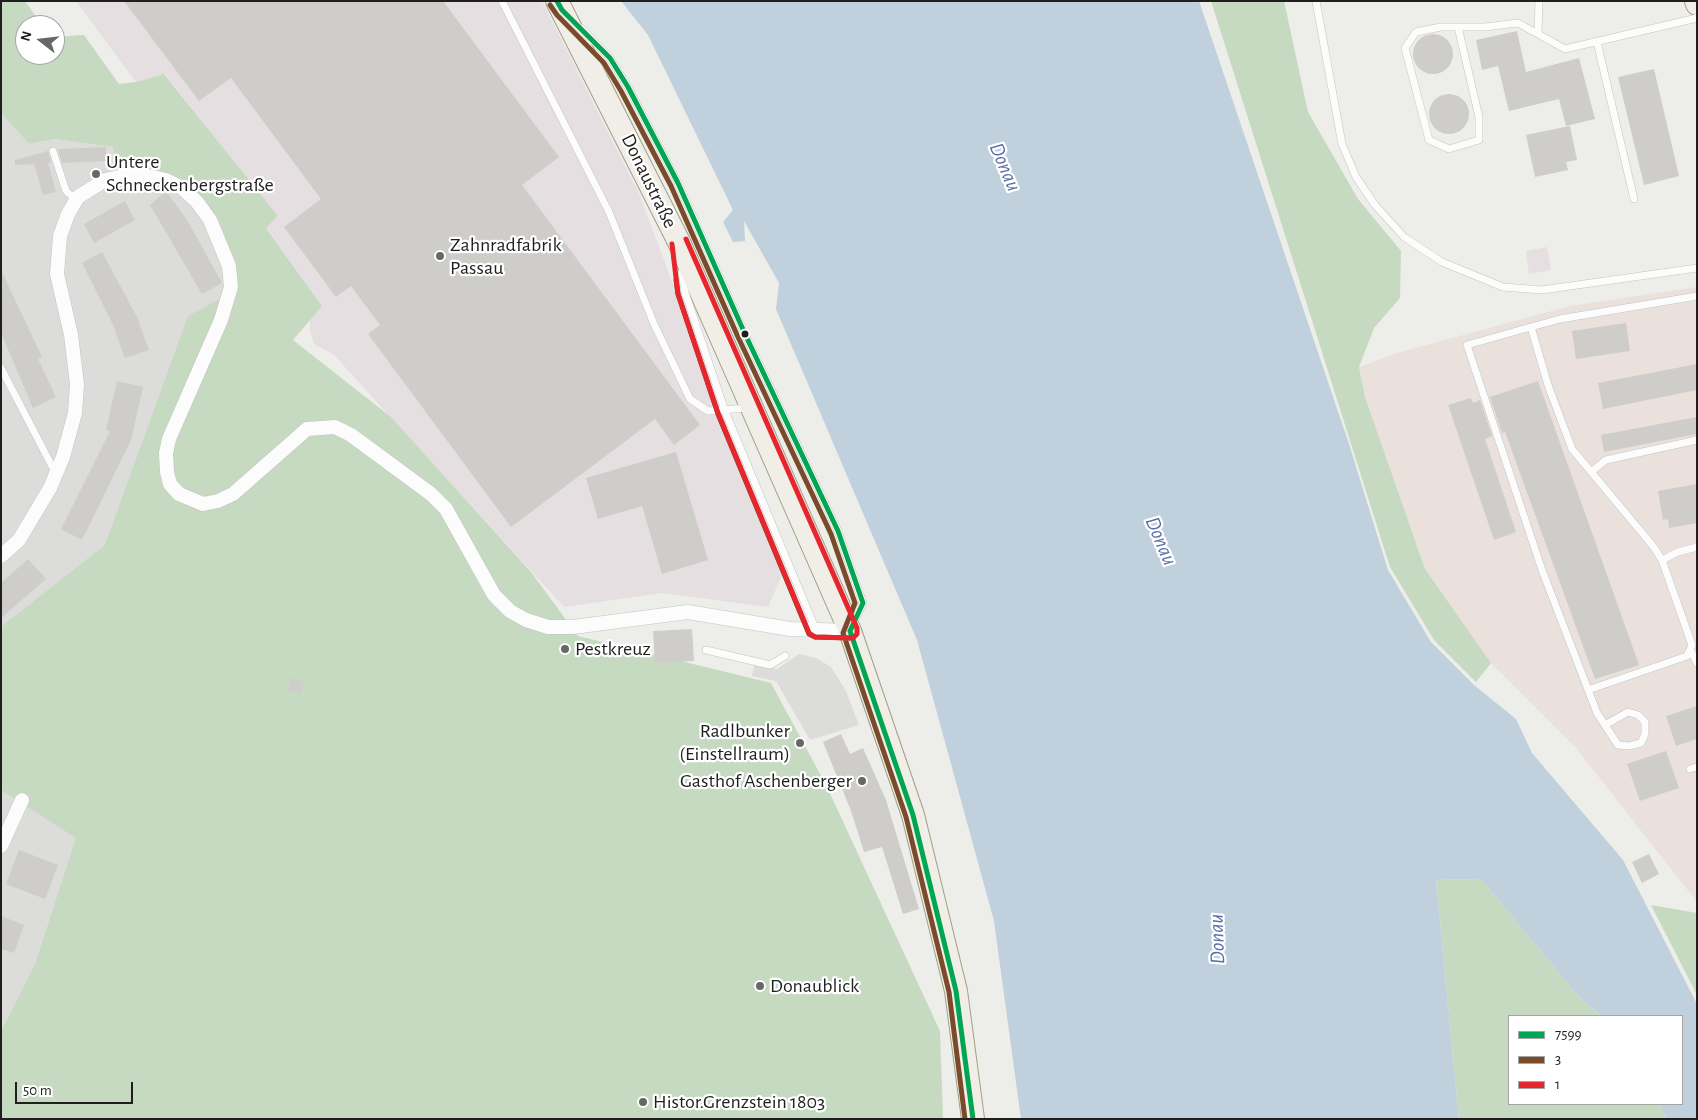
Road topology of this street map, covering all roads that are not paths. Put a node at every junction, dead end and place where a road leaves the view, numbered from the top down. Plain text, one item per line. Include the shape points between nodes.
1 (502, 1) edge
2 (1316, 1) edge
3 (1539, 1) edge
4 (559, 5) edge
5 (1697, 18) edge
6 (1458, 27) junction
7 (1538, 32) junction
8 (1597, 42) junction
9 (53, 151) dead end
10 (1634, 199) dead end
11 (76, 200) junction
12 (679, 242) junction
13 (1697, 268) edge
14 (1697, 296) edge
15 (1531, 327) junction
16 (1, 368) edge
17 (751, 408) junction
18 (725, 411) junction
19 (1697, 440) edge
20 (1591, 472) junction
21 (56, 474) junction
22 (1697, 547) edge
23 (1, 556) edge
24 (1662, 560) junction
25 (816, 630) junction
26 (850, 631) junction
27 (706, 650) dead end
28 (1691, 651) junction
29 (786, 656) dead end
30 (1697, 663) edge
31 (1588, 690) junction
32 (1605, 725) junction
33 (22, 800) dead end
34 (1, 846) edge
35 (973, 1119) edge

1 - 18 lane via 609,212 654,324 690,399 708,412
2 - 13 lane via 1342,144 1356,176 1375,205 1404,237 1442,262 1503,287 1542,290
3 - 7 lane
4 - 12 main road, Donaustraße
4 - 26 lane, Donaustraße via 610,58 678,183 838,531 863,603
5 - 8 lane
6 - 6 lane via 1416,32 1405,48 1429,140 1449,149 1479,140 1479,118
6 - 7 lane via 1518,22
7 - 8 lane via 1565,50
8 - 10 lane
9 - 11 lane via 66,191
11 - 21 street via 60,236 57,274 71,335 77,384 75,413
11 - 25 street via 86,190 113,178 144,175 166,180 182,188 197,202 223,248 231,287 207,356 174,425 166,453 170,484 179,494 203,504 218,502 233,494 307,429 335,427 431,494 446,509 494,595 510,611 526,620 548,626 573,627 688,612 781,628
12 - 17 main road, Donaustraße
12 - 18 lane via 685,292
14 - 15 lane via 1560,319
15 - 20 lane via 1572,449
15 - 31 lane via 1467,345 1542,570
16 - 21 lane
17 - 18 lane
17 - 26 main road, Donaustraße
18 - 25 lane
19 - 20 lane via 1606,460
20 - 24 lane
21 - 23 street via 24,533
22 - 24 lane
24 - 28 lane via 1687,629
25 - 26 street
26 - 35 main road, Donaustraße via 915,824 956,991
27 - 29 lane via 770,665
28 - 30 lane
28 - 31 lane via 1687,656
31 - 32 lane
32 - 32 lane via 1628,712 1645,722 1645,734 1641,743 1618,745
33 - 34 street

